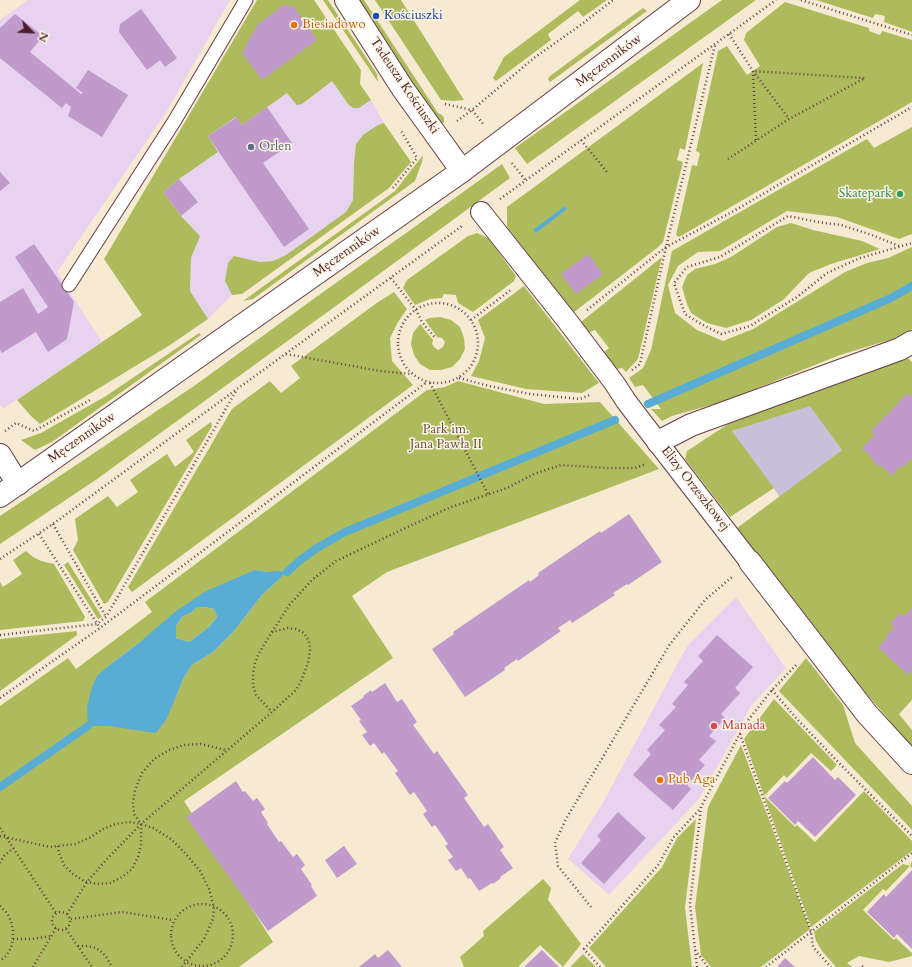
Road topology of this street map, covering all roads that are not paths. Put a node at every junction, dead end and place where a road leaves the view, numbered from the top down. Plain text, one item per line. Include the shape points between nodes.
1 (246, 0) edge
2 (346, 0) edge
3 (689, 0) edge
4 (462, 171) junction
5 (481, 212) road end
6 (69, 285) dead end
7 (912, 342) edge
8 (664, 450) junction
9 (0, 455) edge
10 (18, 484) junction
11 (0, 496) edge
12 (750, 562) joint
13 (912, 763) edge

1 - 6 lane via 175,120
2 - 4 main road, Tadeusza Kościuszki via 403,89
3 - 4 main road, Męczenników
4 - 10 main road, Męczenników
5 - 8 street, Elizy Orzeszkowej via 569,323
7 - 8 main road via 900,349 691,425
8 - 12 street, Elizy Orzeszkowej
9 - 10 main road
10 - 11 main road, Męczenników
12 - 13 main road, Elizy Orzeszkowej via 867,714

